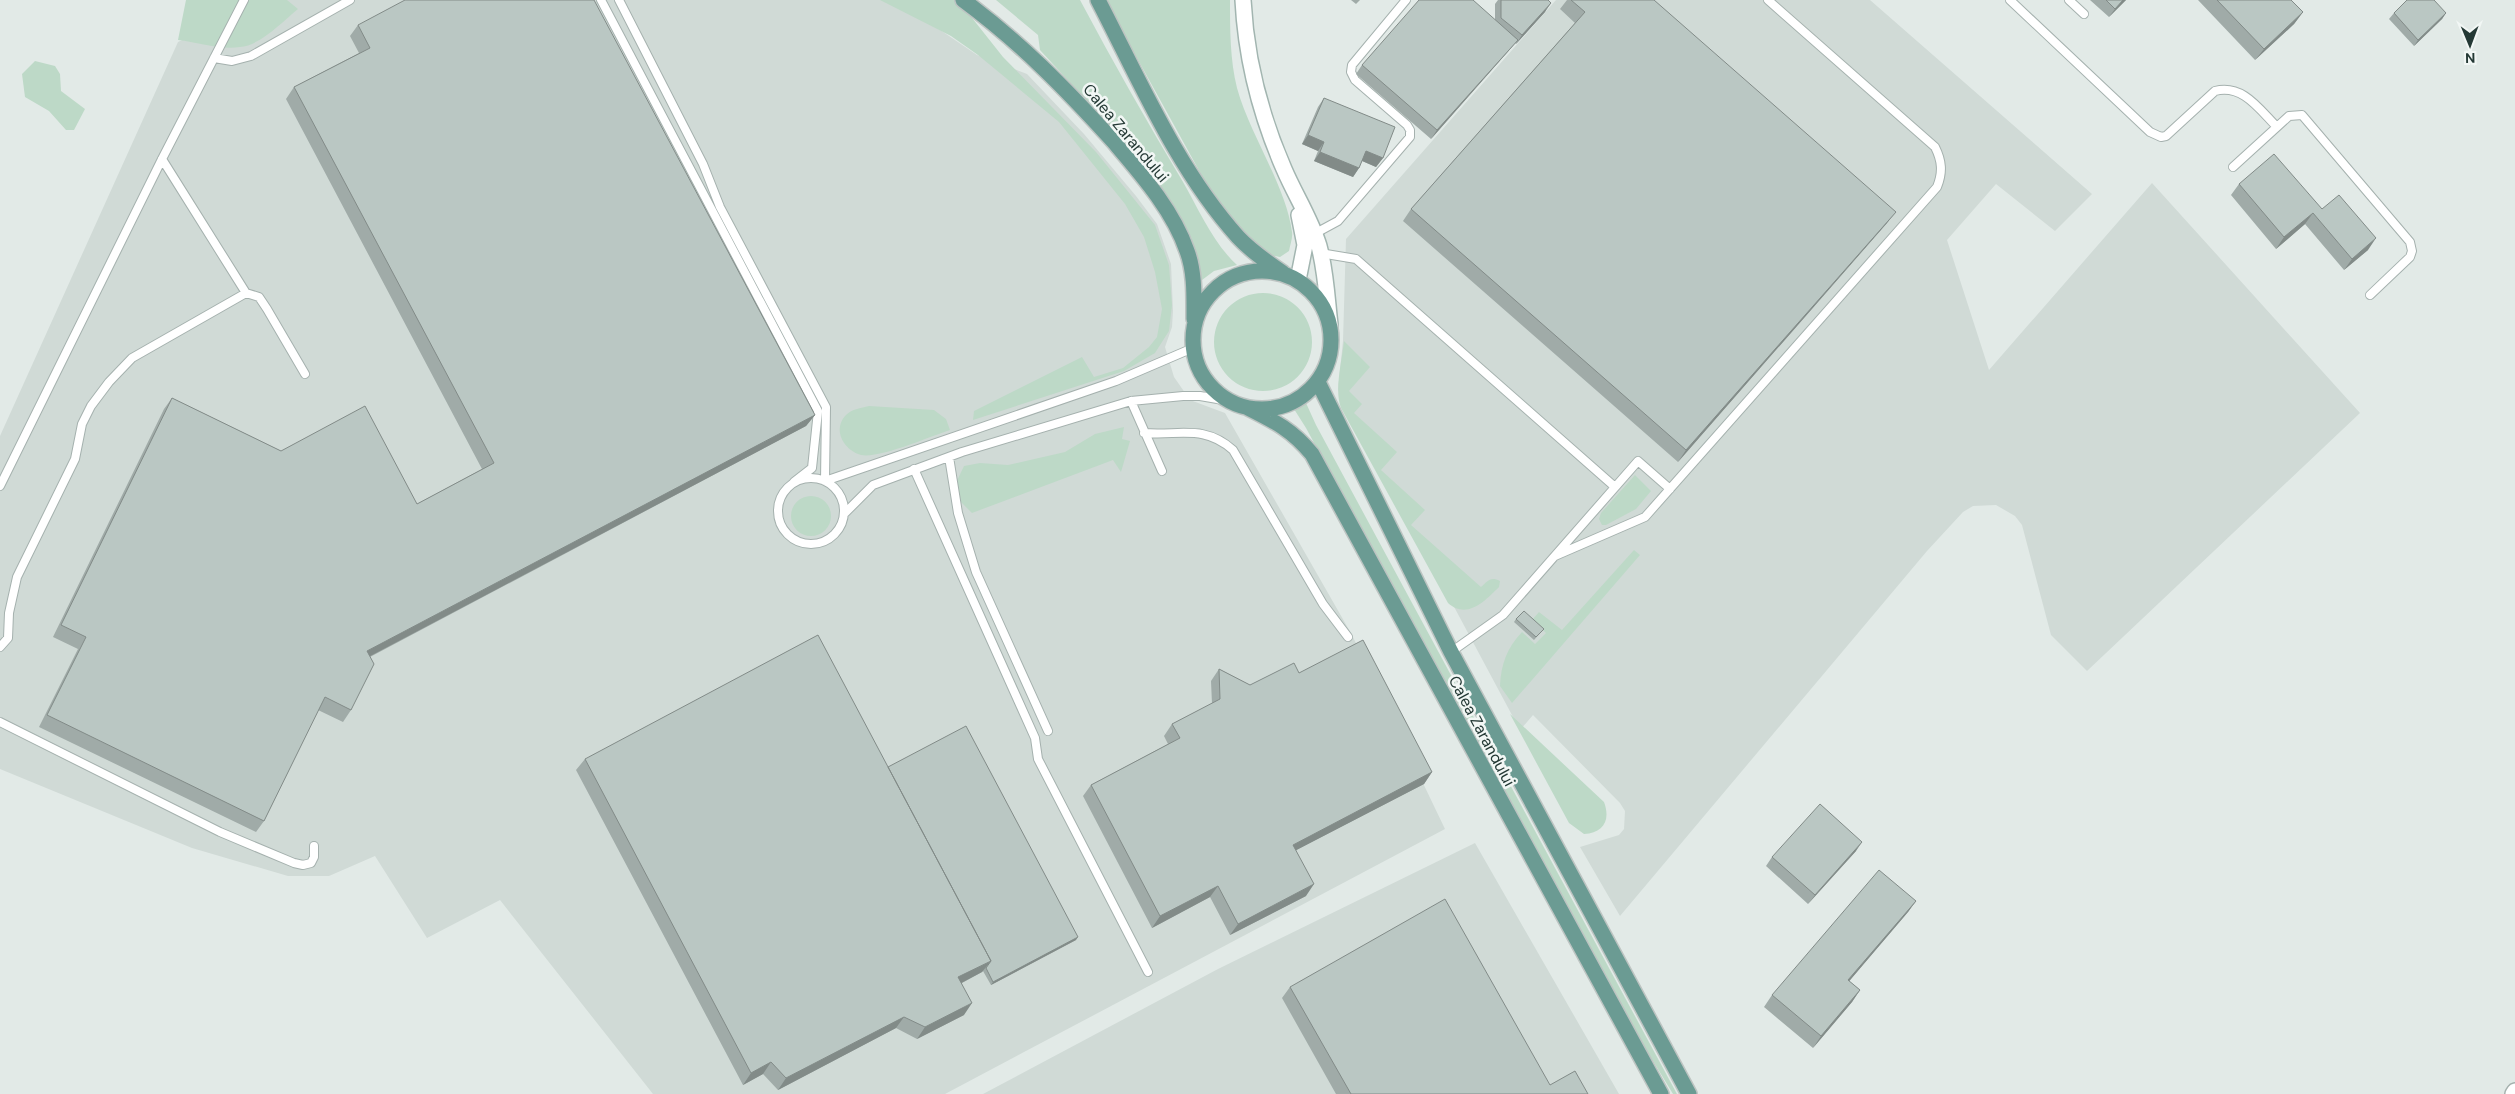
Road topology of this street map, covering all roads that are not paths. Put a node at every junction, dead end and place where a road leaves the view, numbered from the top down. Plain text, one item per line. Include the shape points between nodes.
1 (244, 0) edge
2 (350, 0) edge
3 (601, 0) edge
4 (619, 0) edge
5 (963, 0) edge
6 (1098, 0) edge
7 (1244, 0) edge
8 (1406, 0) edge
9 (1768, 0) edge
10 (2010, 0) edge
11 (2069, 0) edge
12 (2084, 14) dead end
13 (214, 58) junction
14 (2277, 127) junction
15 (162, 159) junction
16 (2233, 167) dead end
17 (1291, 184) junction
18 (1314, 234) junction
19 (1320, 253) junction
20 (1292, 278) junction
21 (246, 293) junction
22 (2370, 295) dead end
23 (1330, 325) junction
24 (1194, 328) junction
25 (1193, 348) junction
26 (305, 374) dead end
27 (1318, 382) junction
28 (1130, 401) junction
29 (1229, 401) junction
30 (1248, 408) junction
31 (1144, 433) junction
32 (949, 456) junction
33 (914, 469) junction
34 (1162, 470) dead end
35 (825, 481) junction
36 (794, 482) junction
37 (0, 486) edge
38 (1615, 487) junction
39 (1670, 489) junction
40 (844, 514) junction
41 (1555, 556) junction
42 (1348, 637) dead end
43 (0, 647) edge
44 (1451, 652) junction
45 (0, 722) edge
46 (1048, 731) dead end
47 (314, 846) dead end
48 (1148, 972) dead end
49 (1661, 1094) edge
50 (1690, 1094) edge

1 - 13 lane
2 - 13 lane via 251,56 232,62
3 - 36 lane via 818,412 812,468
4 - 35 lane via 702,164 720,207 826,407
5 - 24 main road, Calea Zarandului via 1006,32 1064,86 1166,208 1179,228 1188,253
6 - 20 main road, Calea Zarandului via 1190,173 1238,237
7 - 17 main road, Calea Zarandului via 1244,27 1251,74 1272,142
8 - 18 lane via 1352,65 1351,72 1355,80 1407,125 1410,136 1338,221
9 - 39 lane via 1935,147 1942,173 1937,187
10 - 14 lane via 2156,136 2166,136 2215,91 2222,89 2243,93
11 - 12 lane
13 - 15 lane
14 - 16 lane
14 - 22 lane via 2289,116 2302,115 2410,242 2410,258
15 - 21 lane
15 - 37 lane
17 - 18 main road, Calea Zarandului
17 - 20 main road, Calea Zarandului via 1305,245
18 - 19 main road, Calea Zarandului
19 - 23 main road, Calea Zarandului
19 - 38 lane via 1356,259
20 - 23 main road, Calea Zarandului via 1310,290 1321,304
20 - 24 main road, Calea Zarandului via 1266,271 1228,280 1212,292 1200,308
21 - 26 lane via 259,298 268,308
21 - 43 lane via 132,358 91,406 82,424 75,459 17,577 9,612 8,638
23 - 27 main road, Calea Zarandului via 1331,345 1327,364
24 - 25 main road, Calea Zarandului
25 - 29 main road, Calea Zarandului via 1203,375
25 - 35 lane via 1144,371 1074,397
27 - 30 main road, Calea Zarandului via 1289,404 1269,409
27 - 44 main road, Calea Zarandului
28 - 29 lane via 1183,396
28 - 31 lane
28 - 32 lane
29 - 30 main road, Calea Zarandului
30 - 49 main road, Calea Zarandului via 1298,436 1312,454
31 - 34 lane
31 - 42 lane via 1204,433 1233,450 1323,604
32 - 33 lane
32 - 46 lane via 958,513 976,572
33 - 40 lane via 873,485
33 - 48 lane via 1035,738 1038,759
35 - 36 lane via 804,478
35 - 40 lane via 838,491
36 - 40 lane via 782,495 778,513 780,522 791,537 808,544 826,540 839,528
38 - 39 lane via 1638,461
38 - 41 lane
39 - 41 lane via 1645,517
41 - 44 lane via 1503,615
44 - 50 main road, Calea Zarandului
45 - 47 lane via 220,832 294,863 311,863

